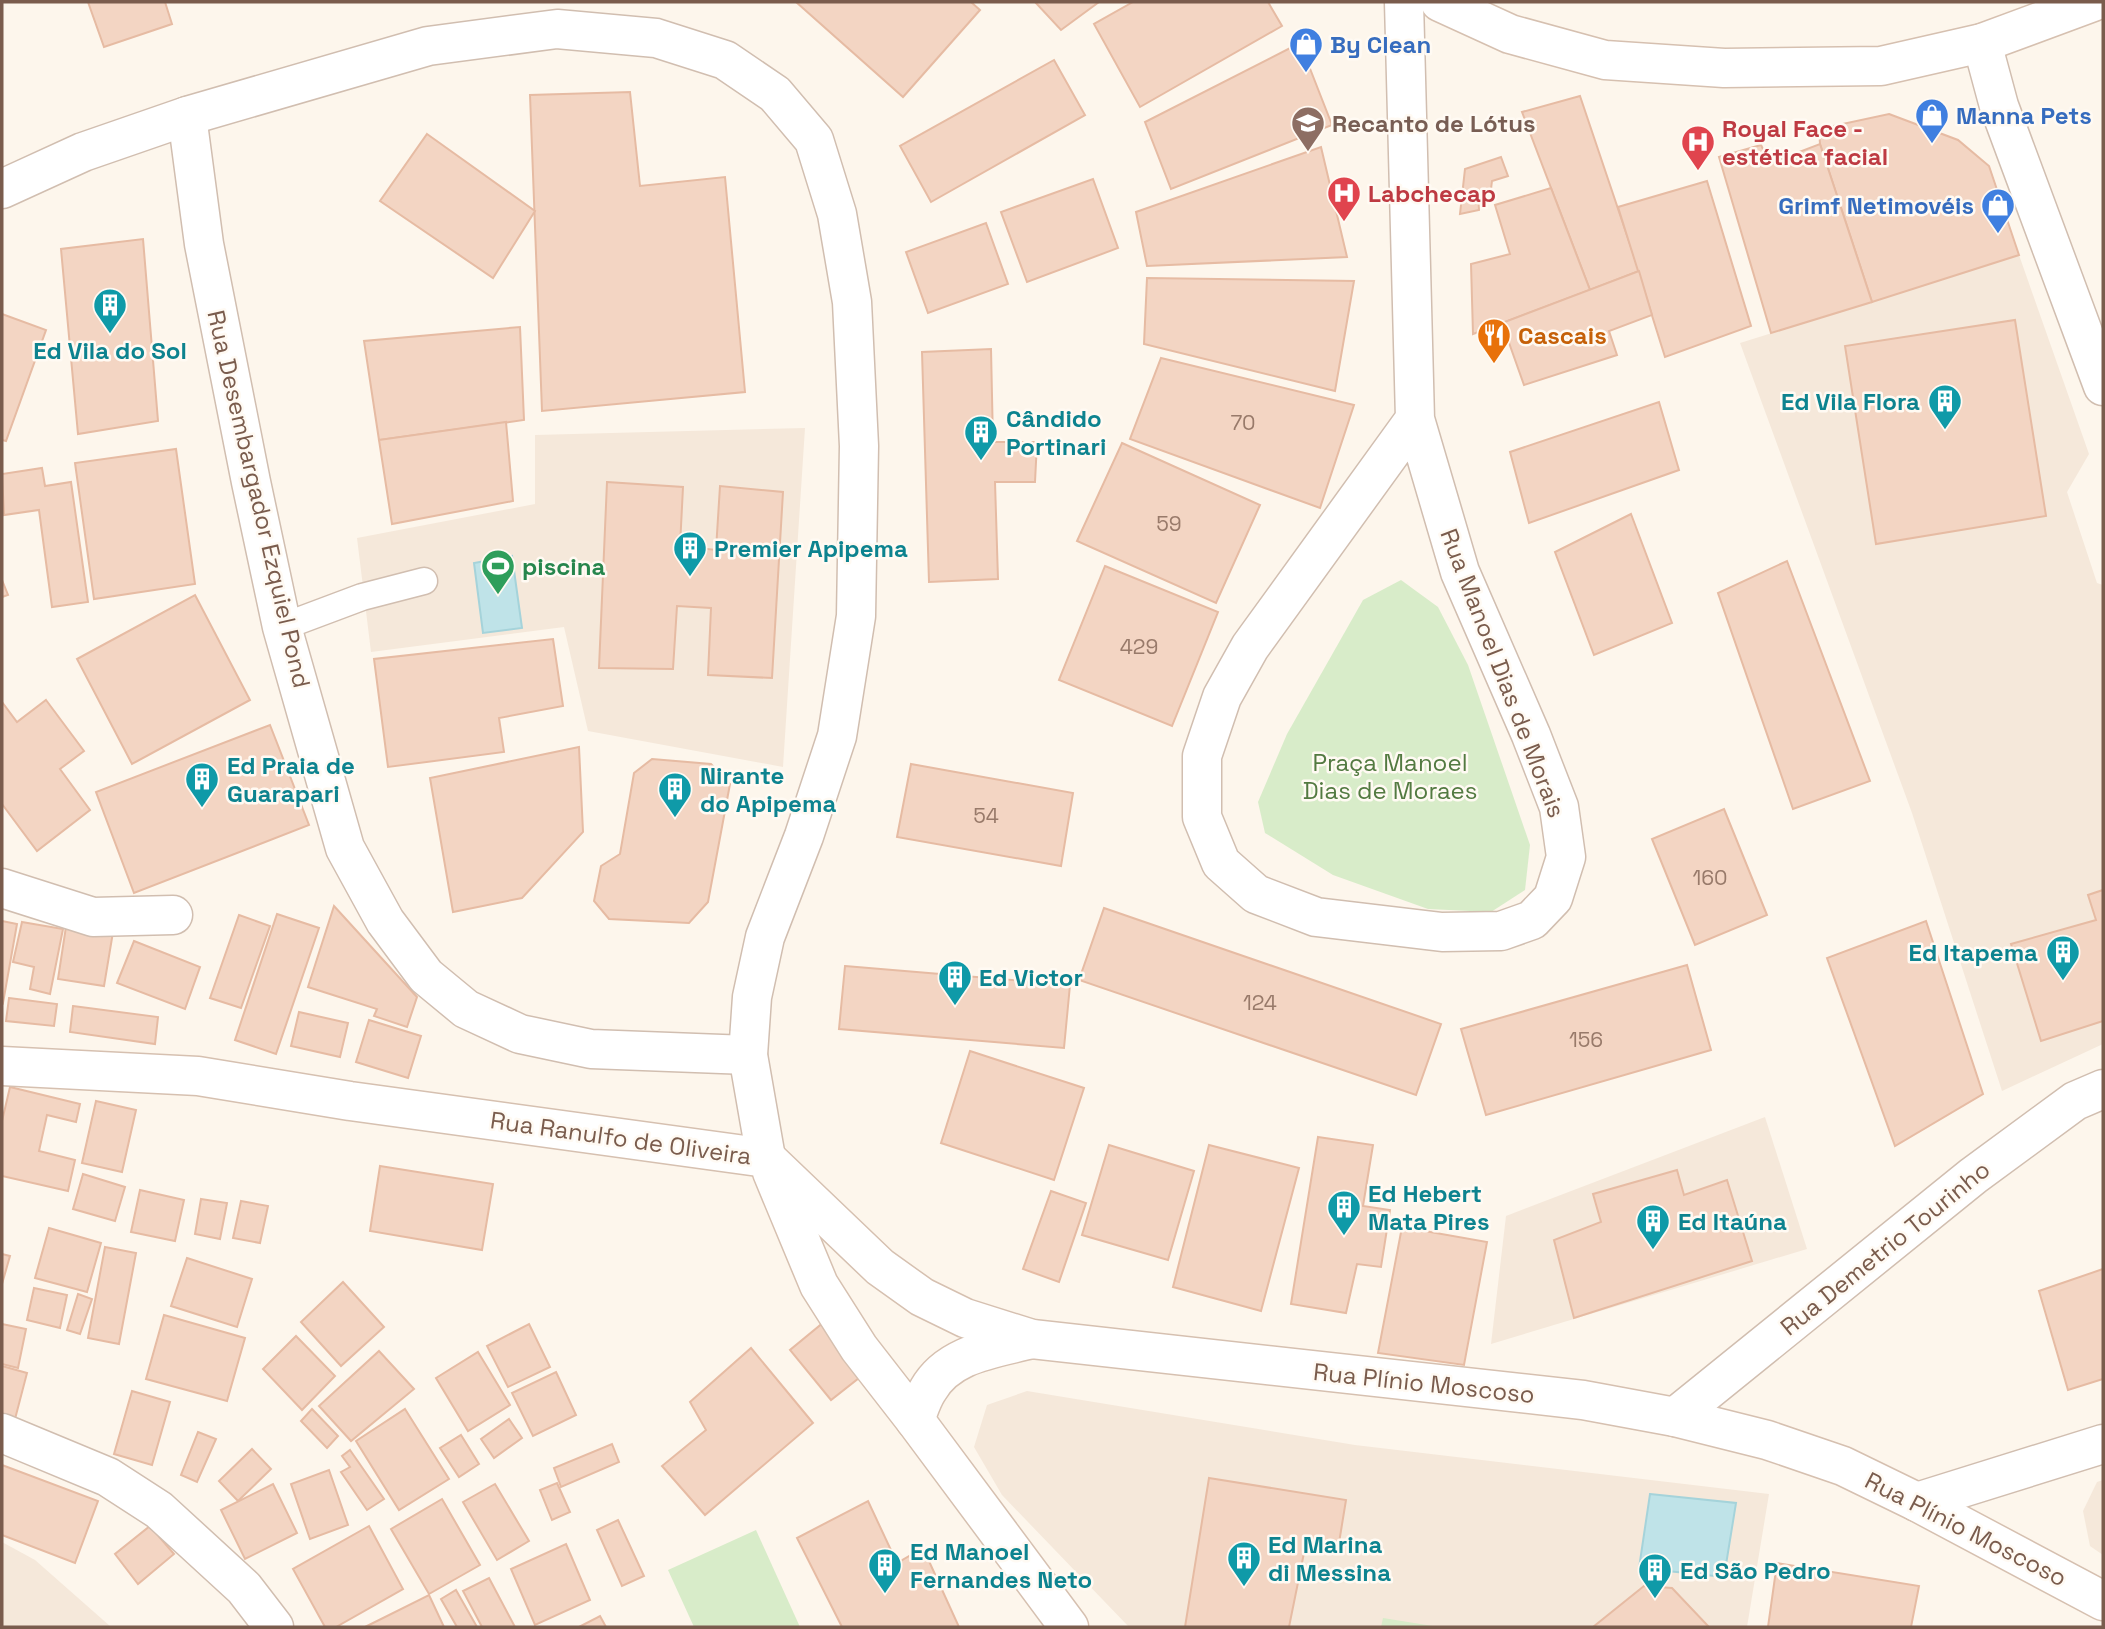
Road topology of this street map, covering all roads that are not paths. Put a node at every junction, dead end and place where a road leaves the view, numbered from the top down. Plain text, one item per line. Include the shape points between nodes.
1 (1404, 2) edge
2 (1440, 2) edge
3 (2093, 2) edge
4 (1982, 43) junction
5 (187, 116) junction
6 (2, 188) edge
7 (2103, 386) edge
8 (1415, 419) junction
9 (424, 581) dead end
10 (282, 627) junction
11 (2, 888) edge
12 (173, 915) dead end
13 (748, 1055) junction
14 (2, 1066) edge
15 (2103, 1089) edge
16 (766, 1158) junction
17 (1032, 1339) junction
18 (1675, 1418) junction
19 (915, 1420) junction
20 (2, 1433) edge
21 (2103, 1444) edge
22 (1917, 1502) junction
23 (2103, 1601) edge
24 (274, 1627) edge
25 (1069, 1627) edge

1 - 8 street, Rua Manoel Dias de Morais
2 - 4 street via 1510,34 1618,61 1724,68 1881,65
3 - 4 street
4 - 7 street via 1999,106
5 - 6 street via 83,152
5 - 10 street, Rua Desembargador Ezquiel Pond via 204,244
5 - 13 street via 428,46 557,29 656,38 725,60 775,94 814,140 837,214 852,302 859,446 856,616 837,736 765,937 752,997
8 - 8 street, Rua Manoel Dias de Morais via 1250,647 1222,696 1202,756 1202,817 1221,863 1256,894 1316,917 1442,932 1501,931 1532,920 1553,898 1566,857 1559,807 1460,572
9 - 10 lane via 362,597
10 - 13 street, Rua Desembargador Ezquiel Pond via 345,848 385,921 426,976 466,1009 520,1034 591,1049
11 - 12 street via 93,917
13 - 16 street
14 - 16 street, Rua Ranulfo de Oliveira via 198,1076
15 - 18 street, Rua Demetrio Tourinho via 2075,1101 1973,1176
16 - 17 street, Rua Plínio Moscoso via 880,1266 922,1297 965,1318
16 - 19 street, Rua Ranulfo de Oliveira via 819,1284 859,1348
17 - 18 street, Rua Plínio Moscoso via 1583,1400
17 - 19 street via 950,1364 928,1388
18 - 22 street, Rua Plínio Moscoso via 1766,1440 1843,1466
19 - 25 street, Rua Ranulfo de Oliveira
20 - 24 street via 108,1477 159,1510 244,1588
21 - 22 street
22 - 23 street, Rua Plínio Moscoso

